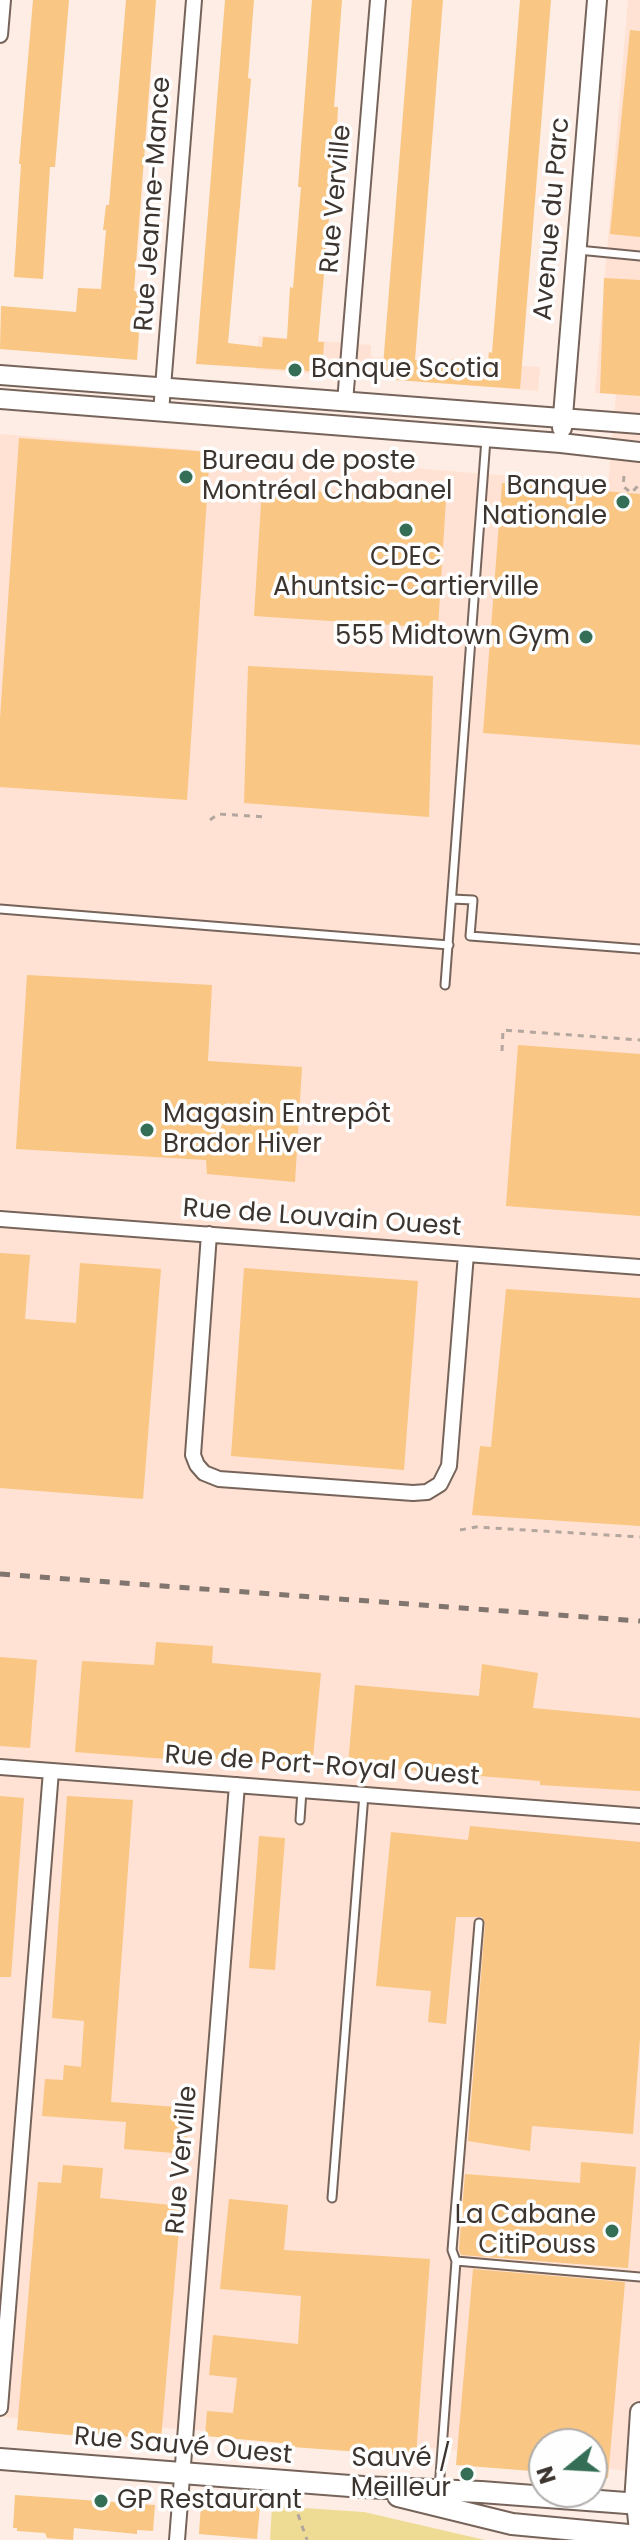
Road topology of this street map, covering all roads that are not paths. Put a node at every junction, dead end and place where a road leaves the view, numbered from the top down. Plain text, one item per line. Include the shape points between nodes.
1 (3, 0) edge
2 (194, 0) edge
3 (378, 0) edge
4 (597, 0) edge
5 (0, 35) edge
6 (577, 250) junction
7 (640, 256) edge
8 (0, 375) edge
9 (163, 388) junction
10 (0, 399) edge
11 (345, 402) junction
12 (161, 412) junction
13 (563, 419) junction
14 (640, 424) edge
15 (486, 437) junction
16 (561, 443) junction
17 (640, 452) edge
18 (465, 594) dead end
19 (475, 595) junction
20 (452, 899) junction
21 (0, 909) edge
22 (449, 945) junction
23 (640, 949) edge
24 (445, 985) dead end
25 (0, 1219) edge
26 (209, 1234) junction
27 (466, 1254) junction
28 (640, 1267) edge
29 (0, 1767) edge
30 (51, 1771) junction
31 (237, 1785) junction
32 (303, 1790) junction
33 (364, 1794) junction
34 (640, 1816) edge
35 (300, 1820) dead end
36 (479, 1923) dead end
37 (332, 2198) dead end
38 (456, 2261) junction
39 (640, 2277) edge
40 (0, 2408) edge
41 (640, 2412) edge
42 (0, 2459) edge
43 (182, 2473) junction
44 (438, 2498) junction
45 (637, 2504) edge
46 (638, 2537) edge
47 (177, 2540) edge

1 - 5 street
2 - 9 street, Rue Jeanne-Mance
3 - 11 street, Rue Verville
4 - 6 street, Avenue du Parc
6 - 7 lane
6 - 13 street, Avenue du Parc
8 - 9 street
9 - 11 street
9 - 12 street, Rue Jeanne-Mance
10 - 12 street
11 - 13 street
12 - 15 street
13 - 14 street
13 - 16 street, Avenue du Parc
15 - 16 street
15 - 19 lane via 474,550
16 - 17 street
18 - 19 lane
19 - 20 lane
20 - 22 lane
20 - 23 lane via 473,900 470,936
21 - 22 lane
22 - 24 lane
25 - 26 street, Rue de Louvain Ouest
26 - 27 street, Rue de Louvain Ouest
26 - 27 street via 193,1452 204,1473 223,1479 413,1493 440,1484 449,1466
27 - 28 street, Rue de Louvain Ouest
29 - 30 street, Rue de Port-Royal Ouest
30 - 31 street, Rue de Port-Royal Ouest
30 - 40 street
31 - 32 street, Rue de Port-Royal Ouest
31 - 43 street, Rue Verville
32 - 33 street, Rue de Port-Royal Ouest
32 - 35 lane
33 - 34 street, Rue de Port-Royal Ouest
33 - 37 lane
36 - 38 lane via 452,2250
38 - 39 lane
38 - 44 lane
41 - 45 street
42 - 43 main road, Rue Sauvé Ouest
43 - 44 main road, Rue Sauvé Ouest
43 - 47 street, Rue Verville
44 - 45 main road, Rue Sauvé Ouest
44 - 46 main road, Rue Sauvé Ouest via 512,2524
45 - 46 street

